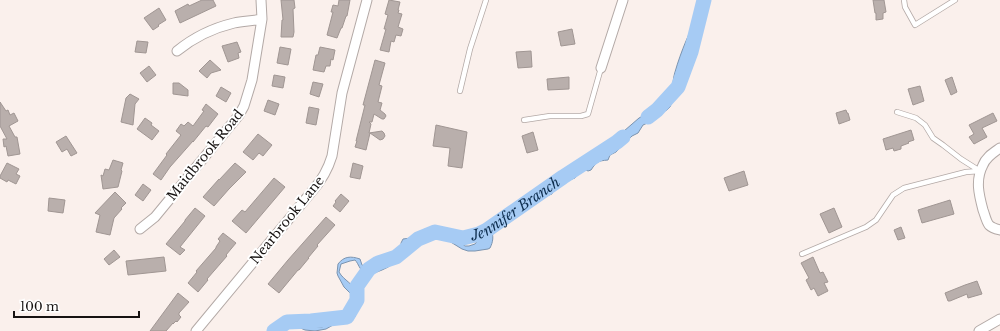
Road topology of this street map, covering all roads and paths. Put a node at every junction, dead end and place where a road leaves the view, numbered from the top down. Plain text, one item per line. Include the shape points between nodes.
1 (261, 0) edge
2 (367, 0) edge
3 (486, 0) edge
4 (623, 0) edge
5 (904, 0) edge
6 (954, 0) edge
7 (262, 19) junction
8 (177, 51) dead end
9 (601, 68) joint
10 (460, 91) dead end
11 (897, 112) dead end
12 (524, 120) dead end
13 (1000, 148) edge
14 (980, 171) junction
15 (140, 229) dead end
16 (1000, 230) edge
17 (802, 254) dead end
18 (1000, 319) edge
19 (196, 331) edge
20 (979, 331) edge

1 - 7 street, Maidbrook Road
2 - 19 street, Nearbrook Lane via 342,93 332,156 326,172
3 - 10 lane
4 - 9 street
5 - 6 lane via 915,25
7 - 8 street via 219,28 187,43
7 - 15 street, Maidbrook Road via 252,80 239,115 155,217
9 - 12 lane via 588,114
11 - 14 lane via 916,118 925,125 933,138
13 - 14 street via 989,156
14 - 16 street via 978,188 985,218 990,225
14 - 17 lane via 966,172 904,188 893,195 876,220 866,227
18 - 20 street

